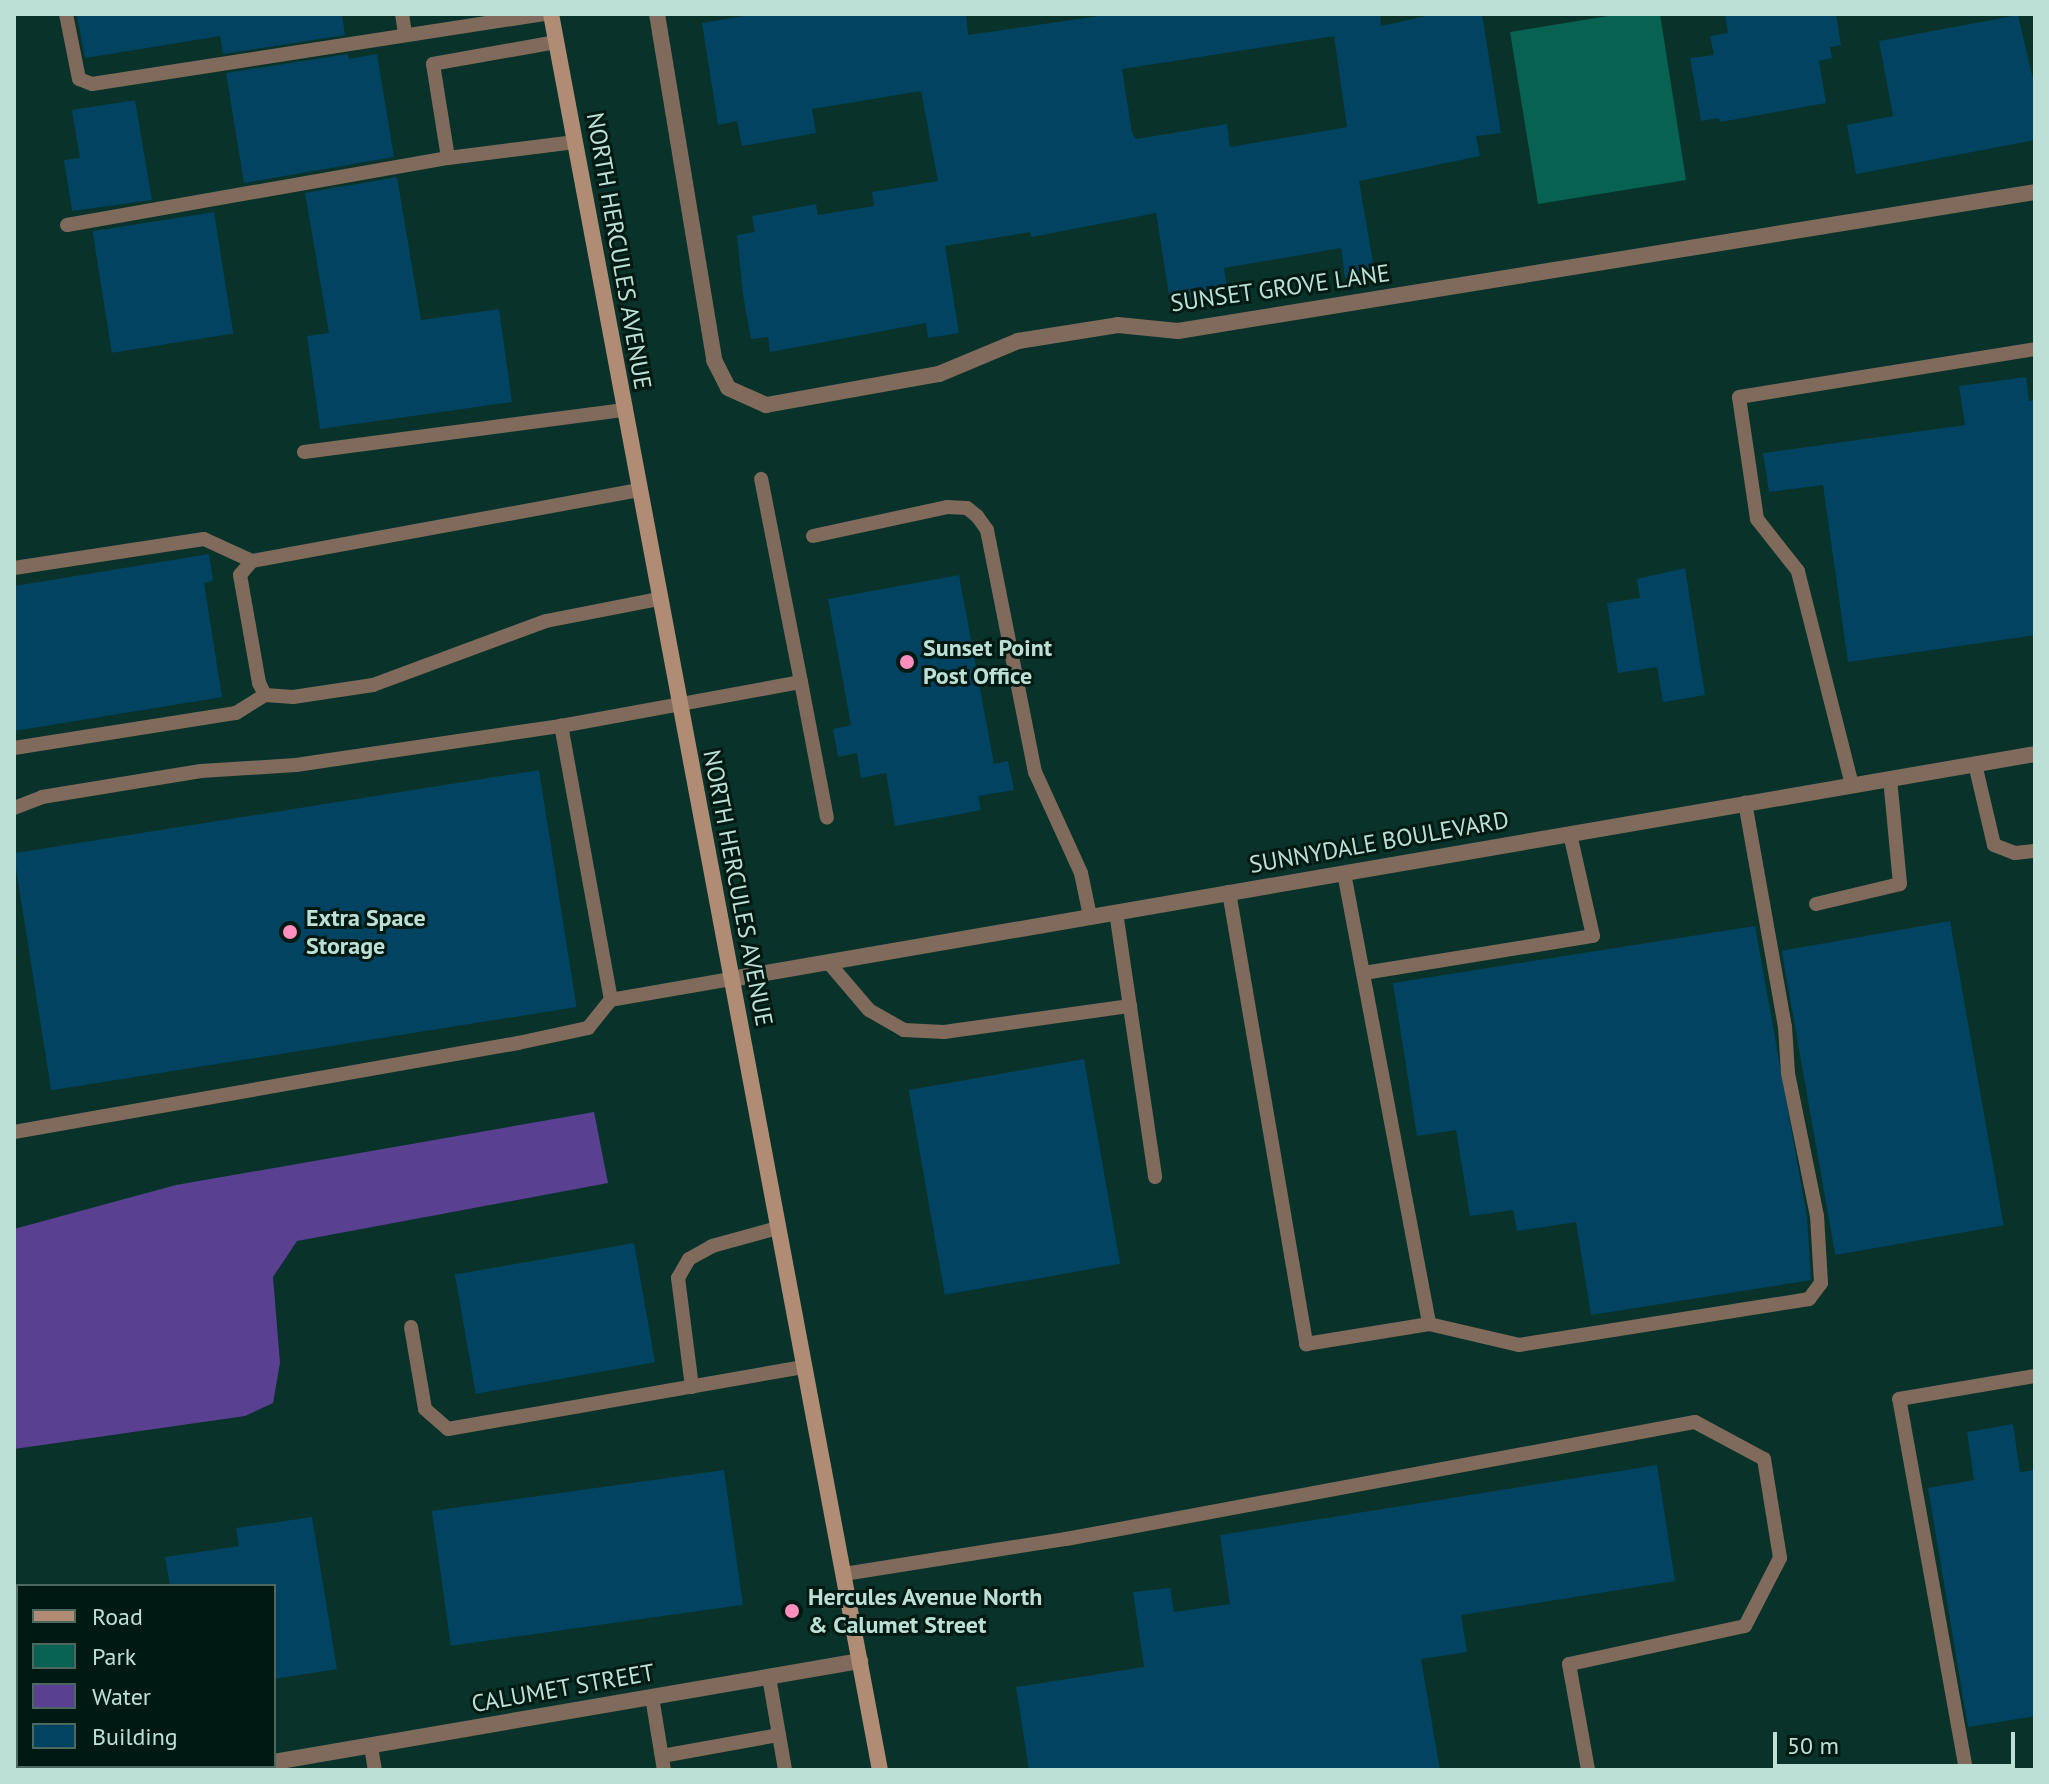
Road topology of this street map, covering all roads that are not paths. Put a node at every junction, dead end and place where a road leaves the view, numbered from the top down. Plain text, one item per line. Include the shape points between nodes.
1 (66, 14) edge
2 (402, 14) edge
3 (543, 14) edge
4 (551, 14) edge
5 (657, 14) edge
6 (405, 34) junction
7 (556, 42) junction
8 (575, 142) junction
9 (448, 158) junction
10 (2035, 192) edge
11 (67, 225) dead end
12 (2035, 349) edge
13 (624, 410) junction
14 (304, 452) dead end
15 (761, 479) dead end
16 (639, 490) junction
17 (813, 536) dead end
18 (252, 561) junction
19 (14, 568) edge
20 (658, 599) junction
21 (801, 682) junction
22 (265, 695) junction
23 (678, 705) junction
24 (561, 726) junction
25 (14, 748) edge
26 (2035, 754) edge
27 (1975, 764) junction
28 (1890, 778) junction
29 (1852, 785) junction
30 (1745, 803) junction
31 (14, 808) edge
32 (827, 818) dead end
33 (1570, 834) junction
34 (2035, 851) edge
35 (1344, 873) junction
36 (1229, 892) junction
37 (1816, 904) dead end
38 (1116, 912) junction
39 (1090, 916) junction
40 (828, 962) junction
41 (1364, 973) junction
42 (731, 979) junction
43 (611, 1000) junction
44 (1130, 1006) junction
45 (14, 1132) edge
46 (1155, 1177) dead end
47 (778, 1228) junction
48 (1429, 1324) junction
49 (411, 1327) dead end
50 (805, 1367) junction
51 (2035, 1376) edge
52 (692, 1387) junction
53 (844, 1574) junction
54 (860, 1661) junction
55 (769, 1677) junction
56 (652, 1697) junction
57 (779, 1735) junction
58 (371, 1746) junction
59 (276, 1762) edge
60 (663, 1763) edge
61 (375, 1770) edge
62 (785, 1770) edge
63 (880, 1770) edge
64 (1588, 1770) edge
65 (1966, 1770) edge

1 - 6 lane via 79,79 85,84
2 - 6 lane
3 - 6 lane
4 - 7 street, NORTH HERCULES AVENUE
5 - 10 street, SUNSET GROVE LANE via 714,360 728,388 766,405 939,374 1032,338 1118,325 1178,331
7 - 8 street, NORTH HERCULES AVENUE
7 - 9 lane via 433,64
8 - 9 lane
8 - 13 street, NORTH HERCULES AVENUE
9 - 11 lane
12 - 29 lane via 1739,397 1757,519 1798,571
13 - 14 lane
13 - 16 street, NORTH HERCULES AVENUE
15 - 21 lane
16 - 18 lane
16 - 20 street, NORTH HERCULES AVENUE
17 - 39 lane via 947,507 967,508 977,516 987,530 1035,772 1081,873
18 - 19 lane via 204,539
18 - 22 lane via 240,575
20 - 22 lane via 546,621 373,685 293,697
20 - 23 street, NORTH HERCULES AVENUE
21 - 23 lane
21 - 32 lane
22 - 25 lane via 236,713
23 - 24 lane
23 - 42 street, NORTH HERCULES AVENUE
24 - 31 lane via 296,765 201,771 42,797
24 - 43 lane
26 - 27 street, SUNNYDALE BOULEVARD
27 - 28 street, SUNNYDALE BOULEVARD
27 - 34 lane via 1994,845 2015,853
28 - 29 street, SUNNYDALE BOULEVARD
28 - 37 lane via 1900,884
29 - 30 street, SUNNYDALE BOULEVARD
30 - 33 street, SUNNYDALE BOULEVARD
30 - 48 lane via 1785,1027 1788,1073 1817,1216 1819,1293 1809,1299 1519,1345
33 - 35 street, SUNNYDALE BOULEVARD
33 - 41 lane via 1593,936
35 - 36 street, SUNNYDALE BOULEVARD
35 - 41 lane
36 - 38 street, SUNNYDALE BOULEVARD
36 - 48 lane via 1306,1344
38 - 39 street, SUNNYDALE BOULEVARD
38 - 44 lane
39 - 40 street, SUNNYDALE BOULEVARD
40 - 42 street, SUNNYDALE BOULEVARD
40 - 44 lane via 869,1010 904,1030 944,1032
41 - 48 lane
42 - 43 lane
42 - 47 street, NORTH HERCULES AVENUE
43 - 45 lane via 588,1028
44 - 46 lane
47 - 50 street, NORTH HERCULES AVENUE
47 - 52 lane via 712,1246 689,1259 678,1278
49 - 52 lane via 425,1409 448,1429
50 - 52 lane
50 - 53 street, NORTH HERCULES AVENUE
51 - 65 lane via 1899,1399
53 - 54 street, NORTH HERCULES AVENUE
53 - 64 lane via 1066,1539 1695,1422 1764,1459 1780,1558 1745,1626 1569,1664
54 - 55 street, CALUMET STREET
54 - 63 street, NORTH HERCULES AVENUE
55 - 56 street, CALUMET STREET
55 - 57 lane
56 - 58 street, CALUMET STREET
56 - 60 lane
57 - 60 lane
57 - 62 lane
58 - 59 street, CALUMET STREET
58 - 61 lane

